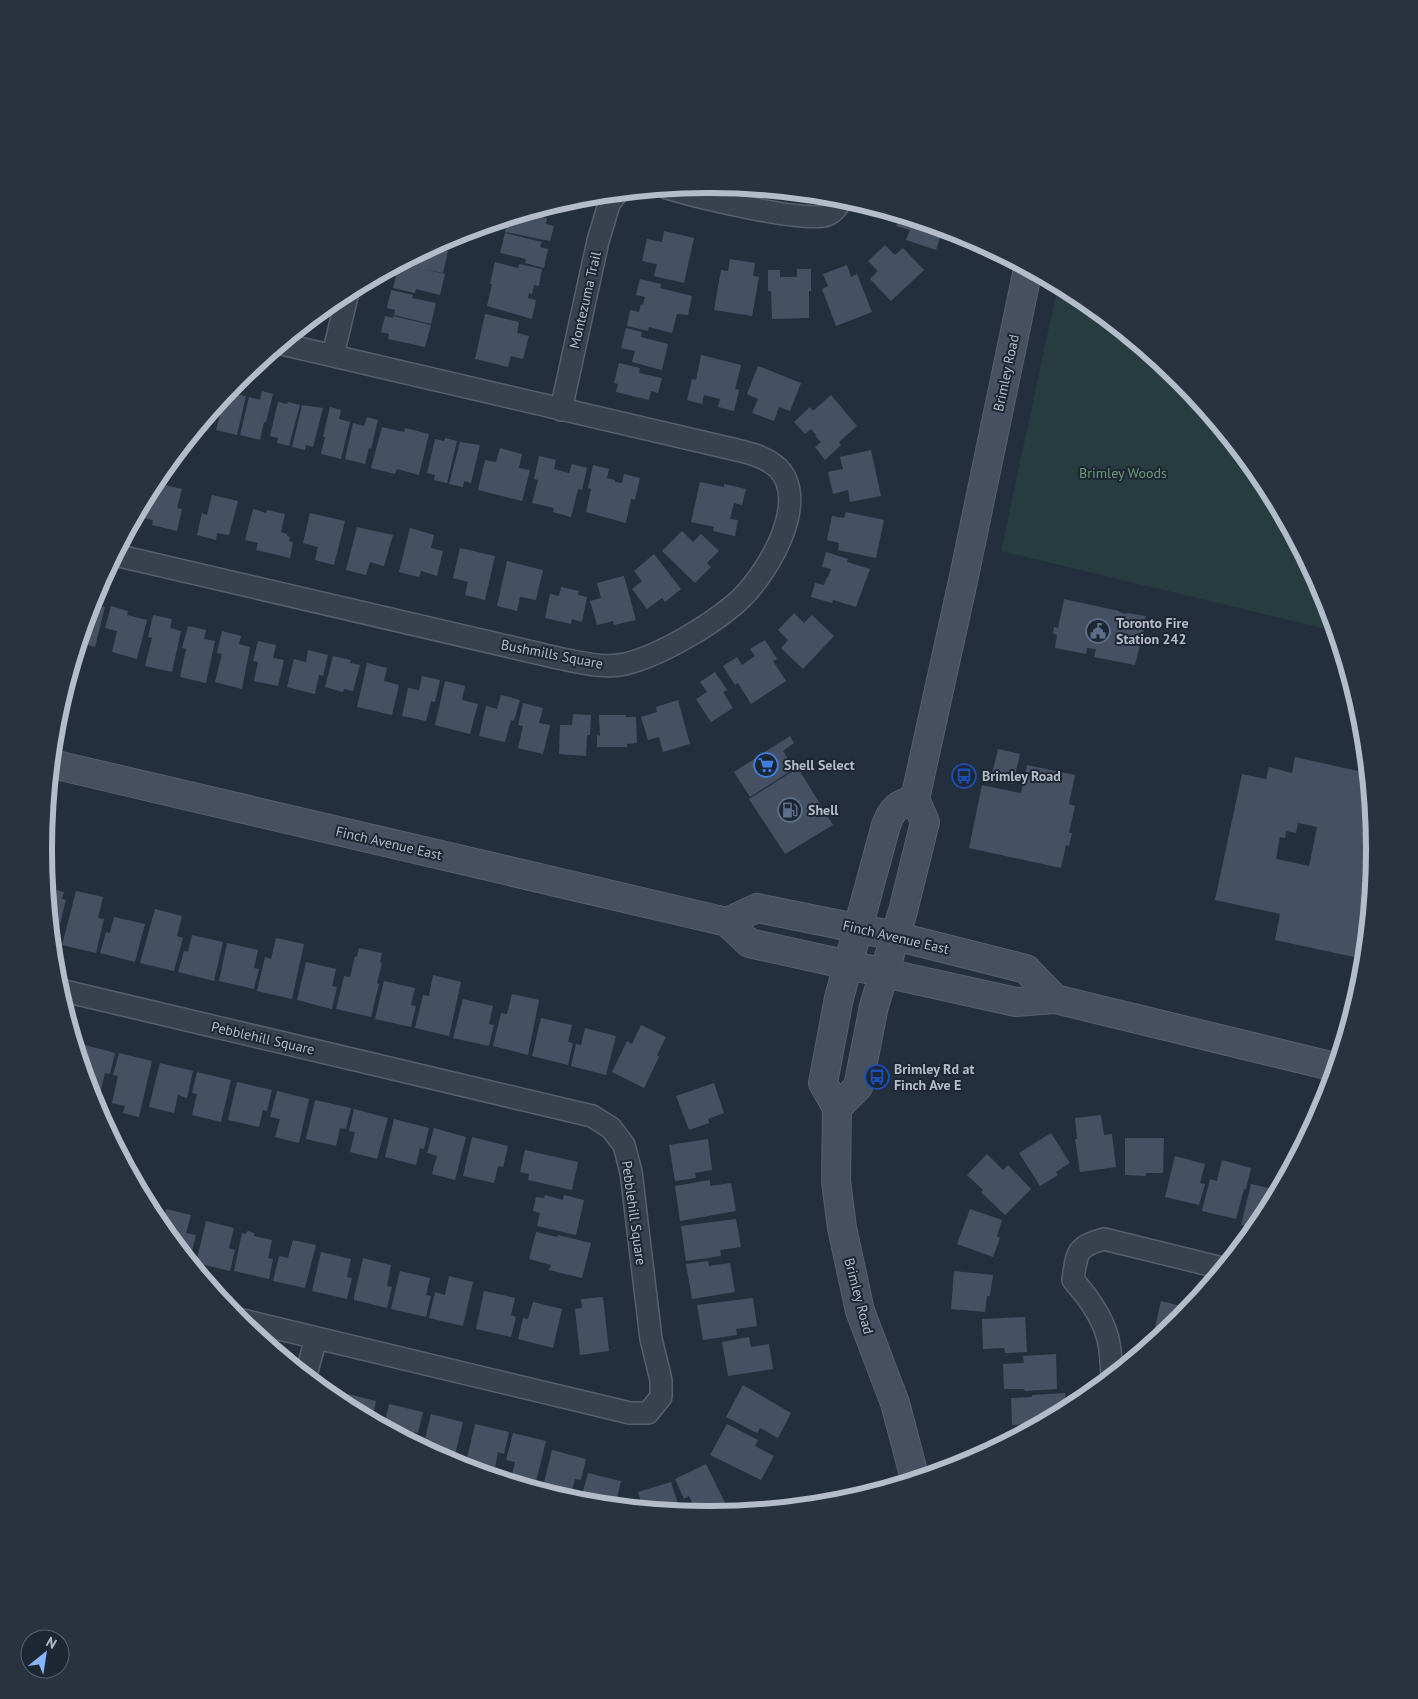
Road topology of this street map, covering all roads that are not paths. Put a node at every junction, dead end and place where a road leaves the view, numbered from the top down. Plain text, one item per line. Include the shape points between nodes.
1 (688, 193) edge
2 (611, 201) edge
3 (837, 206) edge
4 (1027, 276) edge
5 (345, 303) edge
6 (289, 346) edge
7 (333, 356) junction
8 (561, 410) junction
9 (121, 557) edge
10 (58, 765) edge
11 (915, 799) junction
12 (726, 922) junction
13 (858, 928) junction
14 (895, 936) junction
15 (848, 966) junction
16 (883, 973) junction
17 (68, 992) edge
18 (1055, 999) junction
19 (1329, 1066) edge
20 (837, 1108) junction
21 (1216, 1266) edge
22 (255, 1323) edge
23 (316, 1338) junction
24 (1111, 1368) edge
25 (308, 1369) edge
26 (913, 1473) edge

1 - 3 street via 807,217 828,215
2 - 8 street, Montezuma Trail via 601,227
4 - 11 main road, Brimley Road
5 - 7 street
6 - 7 street, Bushmills Square
7 - 8 street, Bushmills Square
8 - 9 street, Bushmills Square via 766,459 779,469 790,497 785,527 774,554 736,603 684,638 624,665 597,665 558,658
10 - 12 main road, Finch Avenue East
11 - 13 main road, Brimley Road via 899,804 891,813
11 - 14 main road via 925,822
12 - 13 main road, Finch Avenue East via 757,908
12 - 15 main road, Finch Avenue East via 749,943
13 - 14 main road, Finch Avenue East
13 - 15 main road, Brimley Road
14 - 16 main road
14 - 18 main road, Finch Avenue East via 1026,969
15 - 16 main road, Finch Avenue East
15 - 20 main road, Brimley Road via 823,1082
16 - 18 main road, Finch Avenue East via 1016,1002
16 - 20 main road via 858,1087
17 - 23 street, Pebblehill Square via 592,1116 611,1128 624,1145 631,1172 652,1339 662,1380 662,1397 648,1413 630,1413
18 - 19 main road, Finch Avenue East
20 - 26 main road, Brimley Road via 836,1181 842,1228 860,1311 895,1404
21 - 24 street via 1104,1239 1086,1244 1077,1257 1073,1280 1087,1295 1104,1326
22 - 23 street, Pebblehill Square
23 - 25 street

